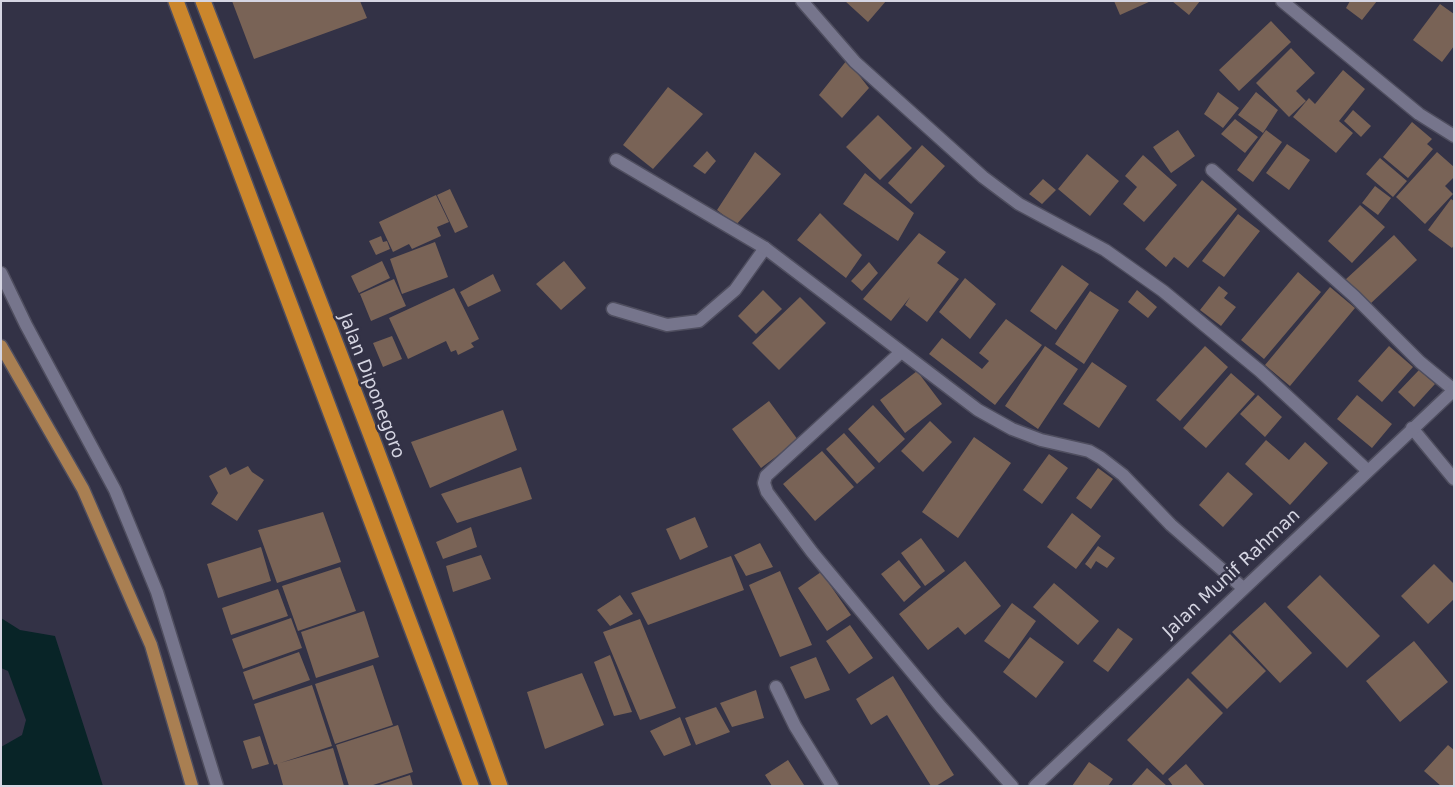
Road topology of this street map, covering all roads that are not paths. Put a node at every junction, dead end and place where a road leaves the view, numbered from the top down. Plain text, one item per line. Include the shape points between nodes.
1 (176, 1) edge
2 (203, 1) edge
3 (802, 1) edge
4 (1282, 1) edge
5 (1454, 136) edge
6 (616, 160) dead end
7 (1212, 170) dead end
8 (765, 248) junction
9 (1, 273) edge
10 (613, 309) dead end
11 (1, 346) edge
12 (900, 353) junction
13 (1454, 390) edge
14 (1412, 428) junction
15 (1367, 470) junction
16 (1454, 479) edge
17 (1243, 588) junction
18 (776, 687) dead end
19 (192, 786) edge
20 (217, 786) edge
21 (471, 786) edge
22 (500, 786) edge
23 (832, 786) edge
24 (1012, 786) edge
25 (1036, 786) edge

1 - 21 highway
2 - 22 highway, Jalan Diponegoro
3 - 15 street via 855,62 983,177 1018,204 1105,250 1163,291 1260,371
4 - 5 street via 1420,114
6 - 8 street
7 - 13 street
8 - 10 street via 734,290 699,321 667,326
8 - 12 street
9 - 20 street via 118,500 157,592
11 - 19 main road via 83,489 152,645
12 - 17 street via 978,410 1004,424 1041,440 1101,458
12 - 24 street via 766,476 765,487 812,552 884,640
13 - 14 street, Jalan Munif Rahman
14 - 15 street, Jalan Munif Rahman
14 - 16 street
15 - 17 street, Jalan Munif Rahman
17 - 25 street, Jalan Munif Rahman
18 - 23 street via 795,726

